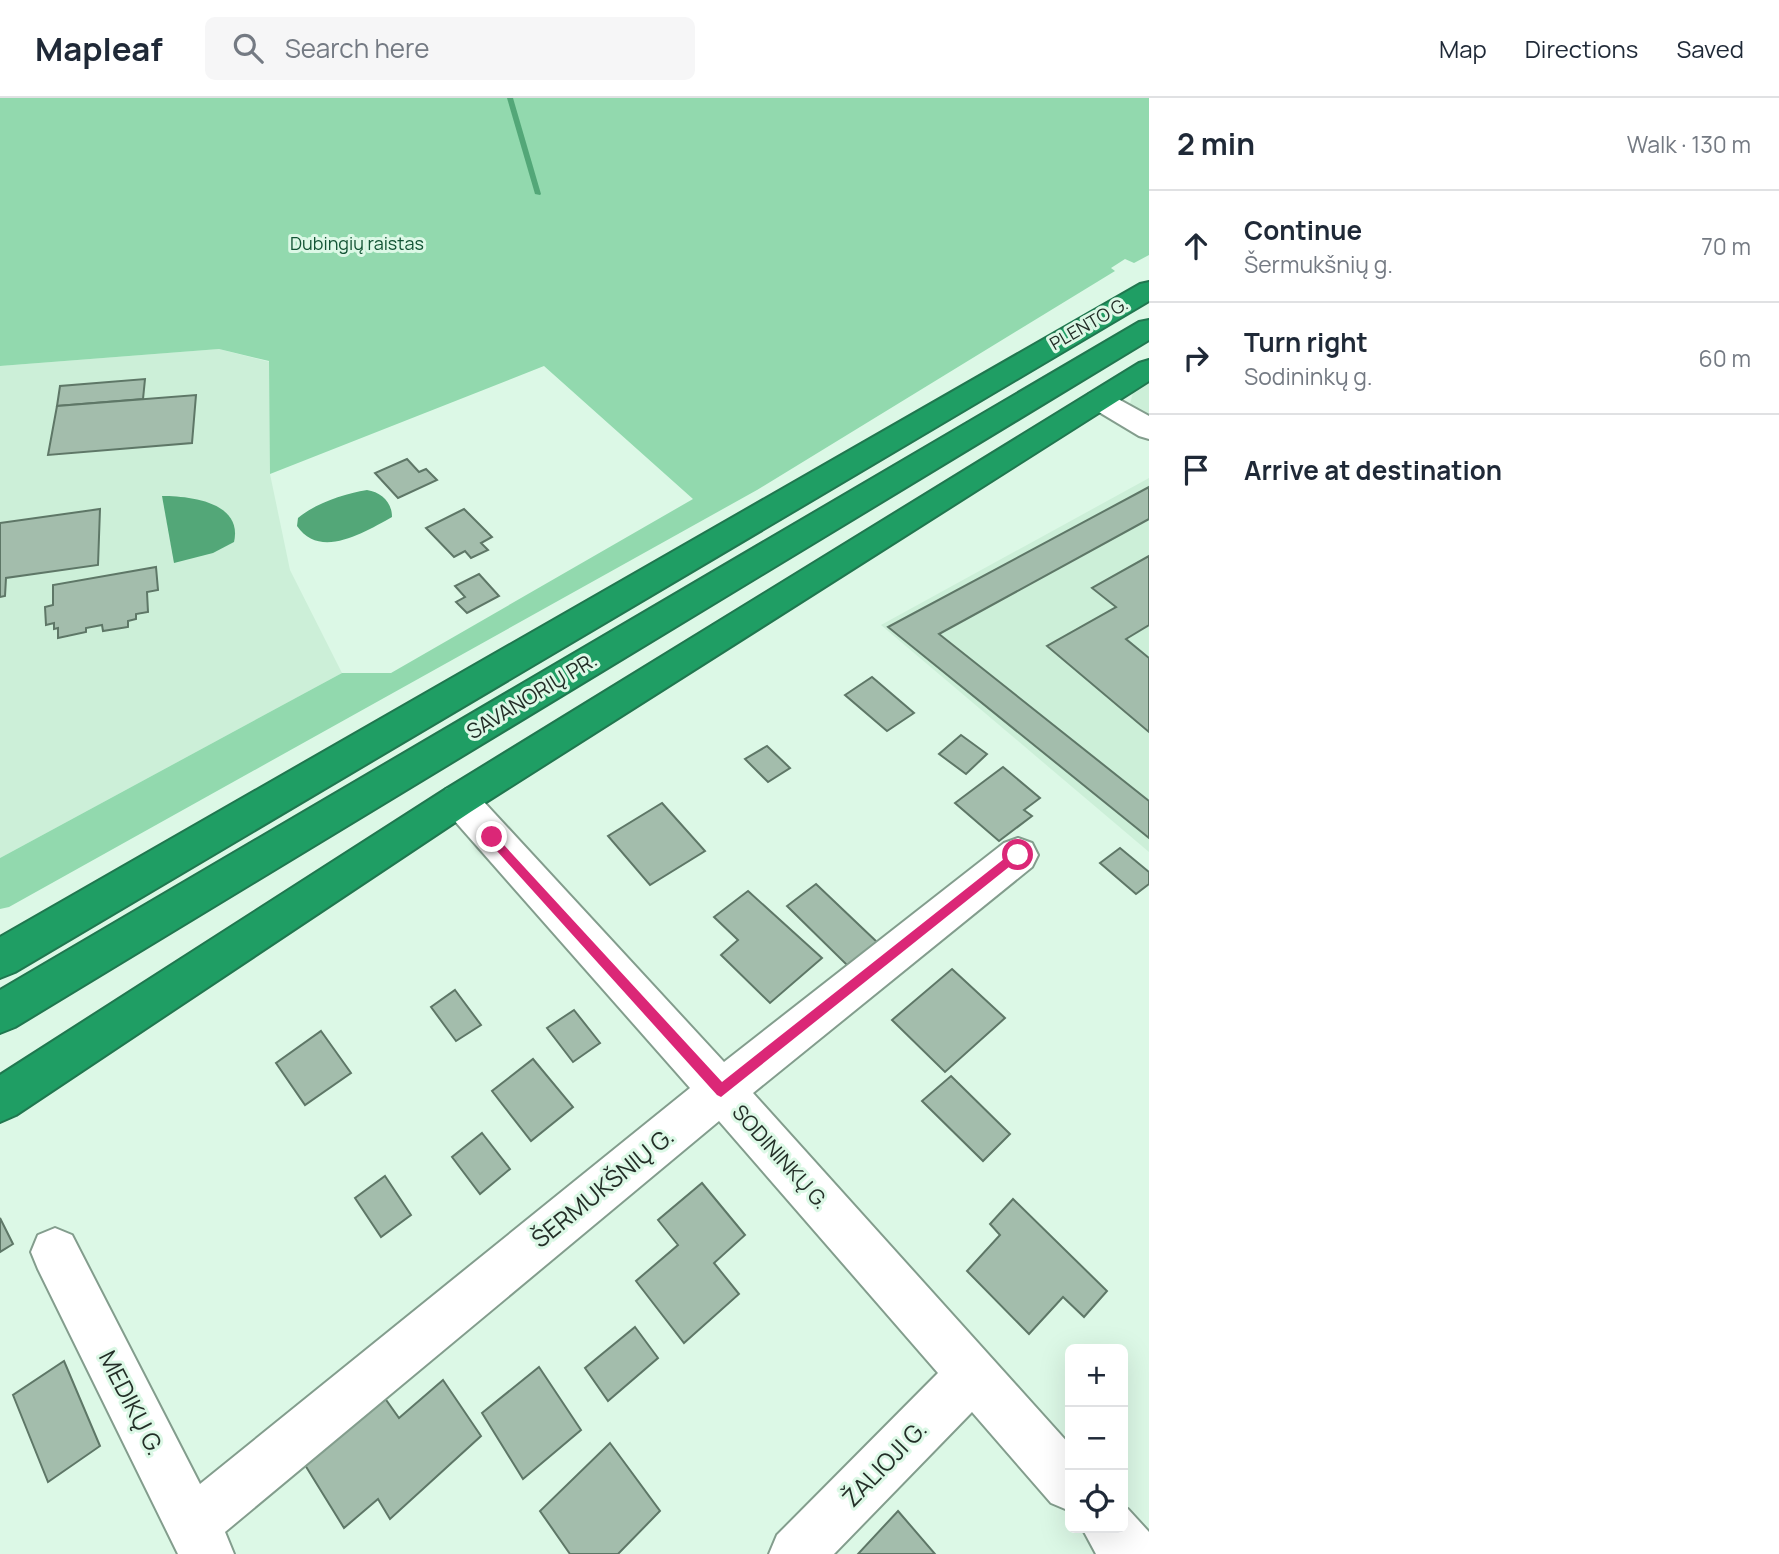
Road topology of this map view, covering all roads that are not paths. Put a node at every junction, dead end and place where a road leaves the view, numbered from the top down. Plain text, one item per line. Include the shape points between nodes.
1 (1149, 290) edge
2 (1149, 328) edge
3 (1030, 358) joint
4 (1149, 369) edge
5 (1064, 378) joint
6 (1099, 400) junction
7 (1149, 429) edge
8 (459, 800) junction
9 (1018, 855) dead end
10 (0, 958) edge
11 (0, 1013) edge
12 (721, 1091) junction
13 (0, 1100) edge
14 (55, 1252) dead end
15 (973, 1374) junction
16 (1065, 1478) edge
17 (1113, 1533) edge
18 (200, 1540) edge
19 (796, 1554) edge
20 (1132, 1554) edge

1 - 3 highway, PLENTO G.
2 - 5 highway, PLENTO G.
3 - 10 highway, SAVANORIŲ PR.
4 - 6 highway
5 - 11 highway, SAVANORIŲ PR.
6 - 7 street
6 - 8 highway
8 - 12 street, SODININKŲ G.
8 - 13 highway
9 - 12 street, ŠERMUKŠNIŲ G.
12 - 15 street, SODININKŲ G.
12 - 18 street, ŠERMUKŠNIŲ G.
14 - 18 street, MEDIKŲ G.
15 - 16 street, SODININKŲ G.
15 - 19 street, ŽALIOJI G.
17 - 20 street

